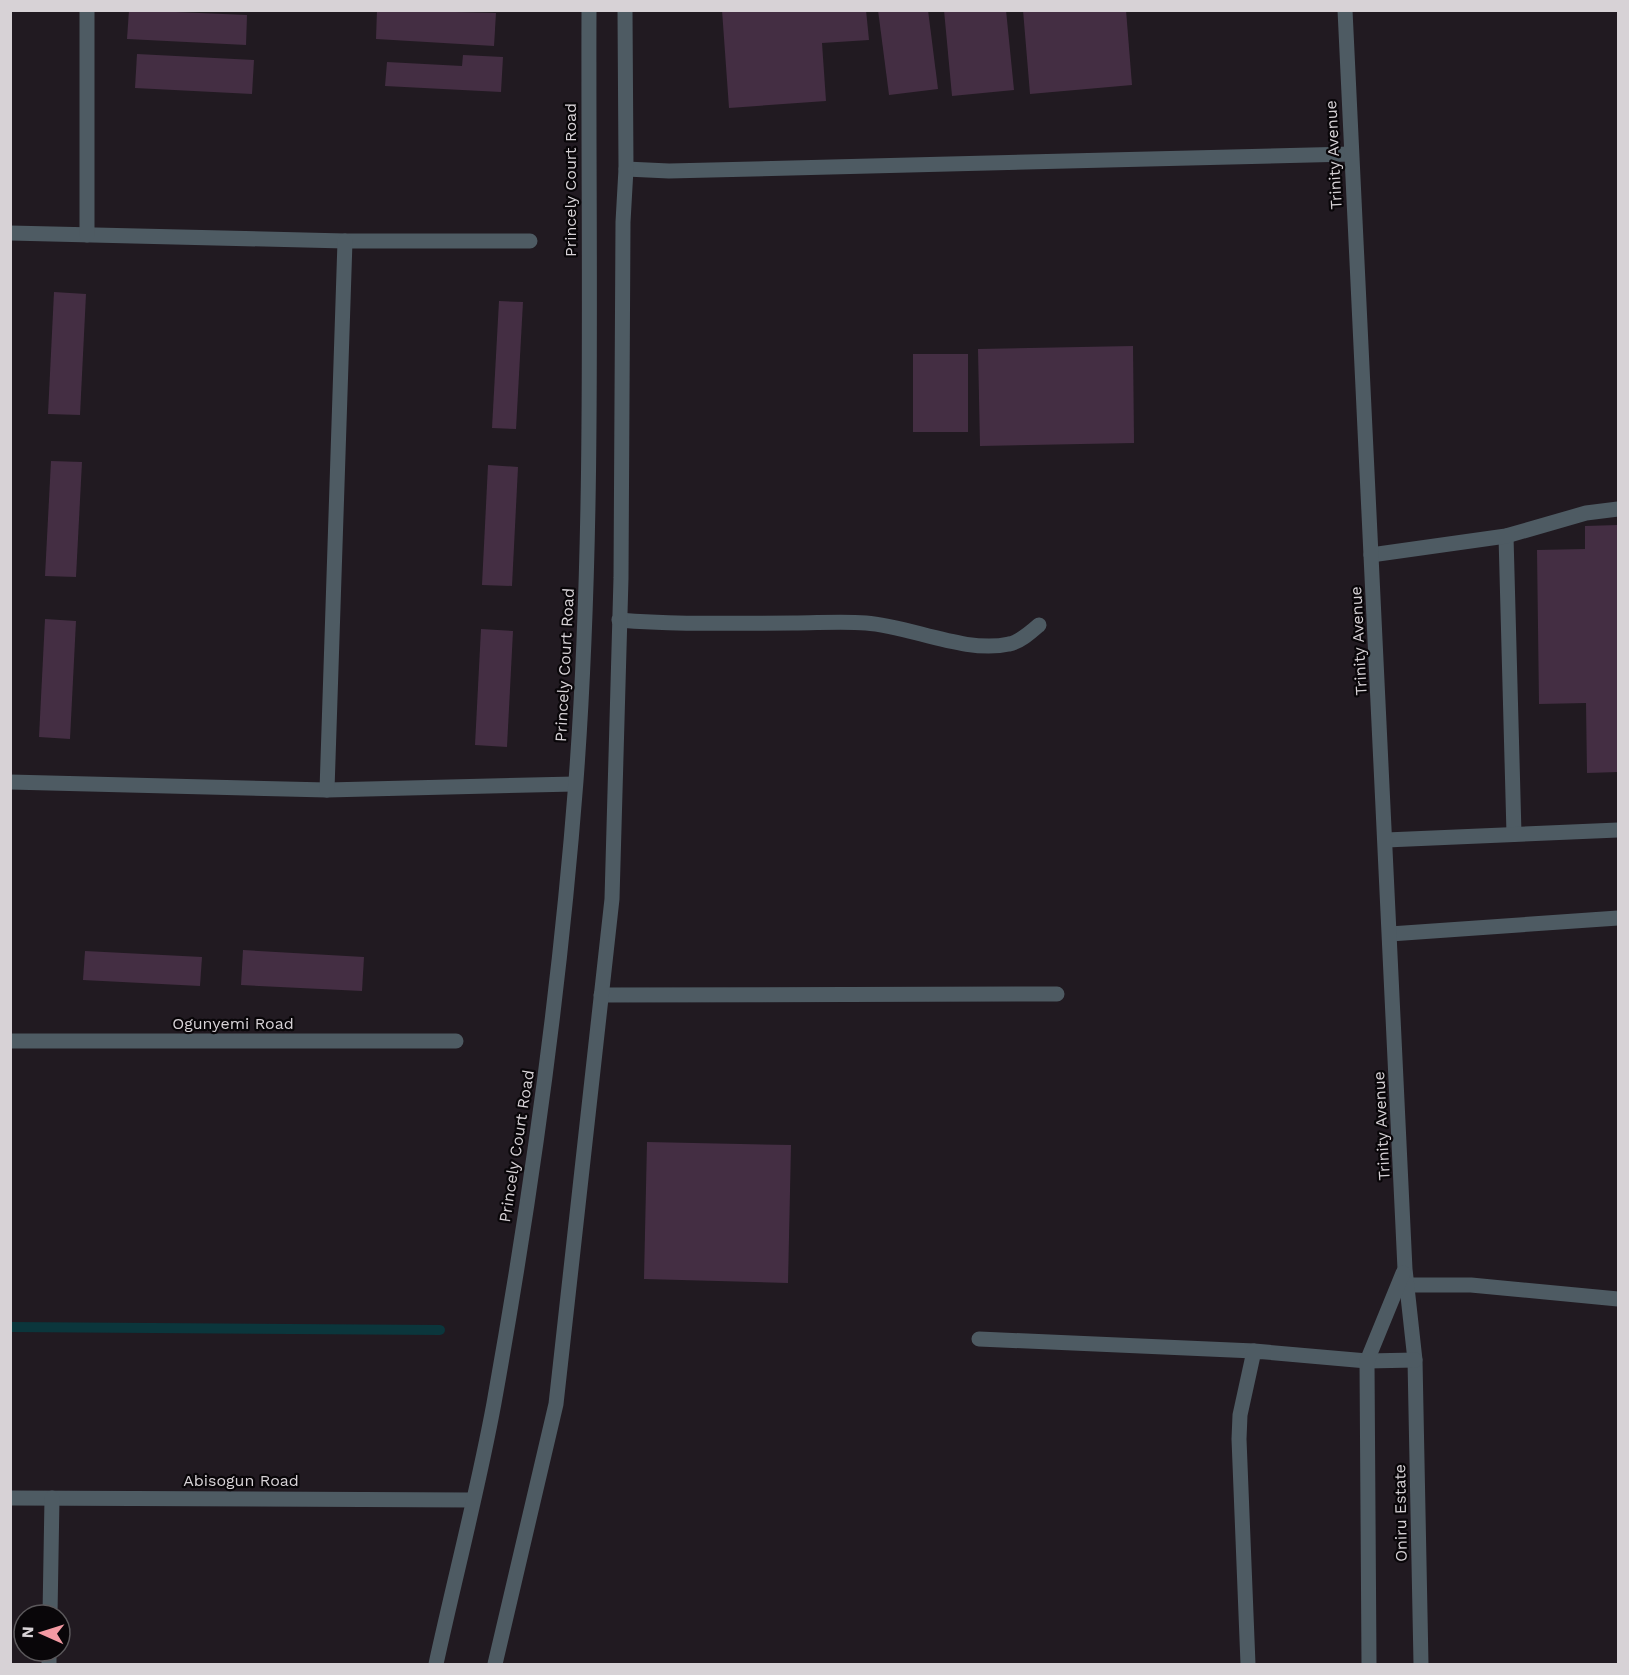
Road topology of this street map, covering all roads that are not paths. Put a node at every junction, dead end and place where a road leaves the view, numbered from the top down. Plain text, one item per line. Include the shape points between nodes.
1 (87, 10) edge
2 (589, 10) edge
3 (625, 10) edge
4 (1345, 10) edge
5 (1351, 154) junction
6 (626, 169) junction
7 (10, 233) edge
8 (87, 236) junction
9 (345, 241) junction
10 (530, 241) dead end
11 (1618, 509) edge
12 (1506, 536) junction
13 (1371, 555) junction
14 (619, 620) junction
15 (1039, 625) dead end
16 (10, 782) edge
17 (576, 784) junction
18 (327, 790) junction
19 (1618, 830) edge
20 (1514, 834) junction
21 (1386, 840) junction
22 (1618, 918) edge
23 (1390, 934) junction
24 (1057, 994) dead end
25 (601, 995) junction
26 (10, 1041) edge
27 (456, 1041) dead end
28 (1405, 1269) junction
29 (1406, 1285) junction
30 (1618, 1299) edge
31 (979, 1339) dead end
32 (1254, 1351) junction
33 (1415, 1360) junction
34 (1367, 1361) junction
35 (10, 1498) edge
36 (52, 1498) junction
37 (471, 1500) junction
38 (50, 1603) edge
39 (436, 1665) edge
40 (495, 1665) edge
41 (1248, 1665) edge
42 (1369, 1665) edge
43 (1421, 1665) edge

1 - 8 street
2 - 17 street, Princely Court Road via 586,620
3 - 6 street
4 - 5 street, Trinity Avenue
5 - 6 street
5 - 13 street, Trinity Avenue
6 - 14 street via 622,222
7 - 8 street
8 - 9 street
9 - 10 street
9 - 18 street
11 - 12 street via 1586,513
12 - 13 street
12 - 20 street
13 - 21 street, Trinity Avenue
14 - 15 street via 863,622 900,626 919,634 976,645 1009,644
14 - 25 street via 612,899
16 - 18 street
17 - 18 street
17 - 37 street, Princely Court Road via 550,1042 493,1405
19 - 20 street
20 - 21 street
21 - 23 street, Trinity Avenue
22 - 23 street
23 - 28 street, Trinity Avenue
24 - 25 street
25 - 40 street via 556,1404
26 - 27 street, Ogunyemi Road
28 - 29 street, Trinity Avenue
28 - 34 street
29 - 30 street via 1470,1285
29 - 33 street, Oniru Estate
31 - 32 street
32 - 34 street
32 - 41 street via 1239,1439
33 - 34 street
33 - 43 street, Oniru Estate
34 - 42 street, Oniru Estate
35 - 36 street, Abisogun Road
36 - 37 street, Abisogun Road
36 - 38 street
37 - 39 street, Princely Court Road

